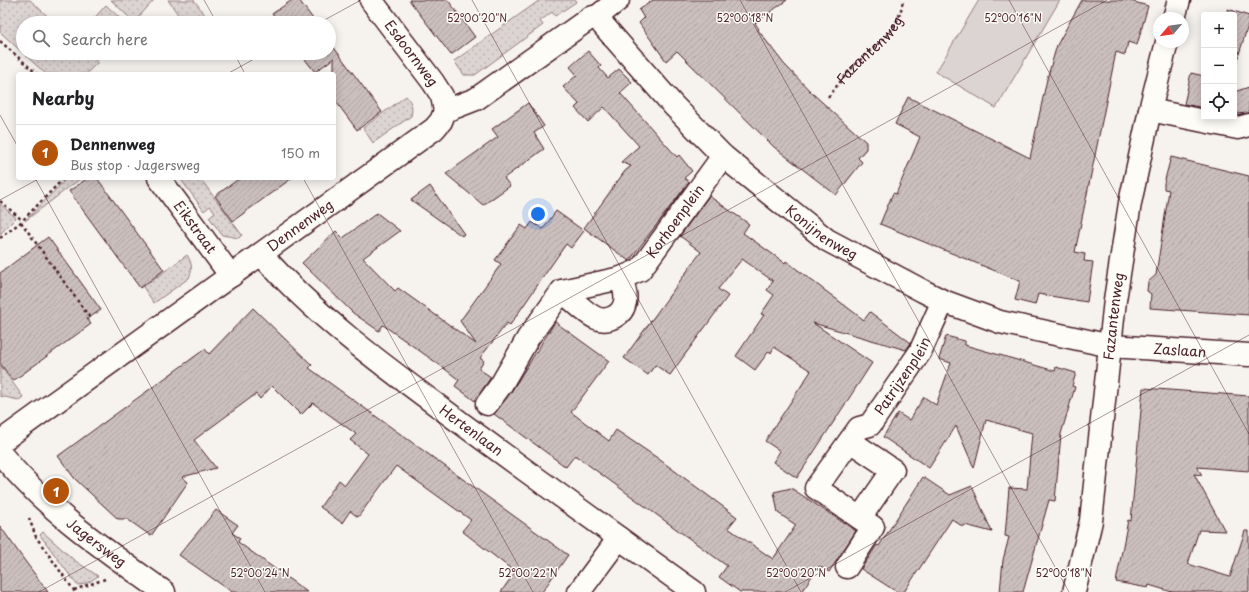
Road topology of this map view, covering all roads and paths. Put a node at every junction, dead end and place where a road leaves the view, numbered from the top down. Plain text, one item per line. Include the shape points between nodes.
1 (371, 0) edge
2 (903, 0) edge
3 (1179, 0) edge
4 (611, 5) edge
5 (1176, 12) edge
6 (0, 40) edge
7 (1166, 48) edge
8 (16, 55) edge
9 (22, 60) edge
10 (35, 72) edge
11 (828, 97) dead end
12 (1150, 110) junction
13 (445, 111) junction
14 (1249, 125) edge
15 (723, 156) junction
16 (62, 180) edge
17 (160, 180) edge
18 (0, 201) edge
19 (22, 221) junction
20 (0, 238) edge
21 (261, 254) junction
22 (231, 276) junction
23 (621, 278) junction
24 (562, 291) junction
25 (943, 301) junction
26 (90, 318) dead end
27 (1111, 346) junction
28 (1249, 355) edge
29 (487, 404) dead end
30 (2, 440) edge
31 (850, 441) junction
32 (43, 499) junction
33 (860, 518) junction
34 (619, 538) junction
35 (847, 567) dead end
36 (111, 577) dead end
37 (74, 591) edge
38 (164, 592) edge
39 (579, 592) edge
40 (694, 592) edge
41 (1074, 592) edge

1 - 13 street, Esdoornweg via 433,82 442,96
2 - 11 path, Fazantenweg via 898,20 891,32 854,66
3 - 5 street
4 - 13 street via 476,99
4 - 15 street, Konijnenweg via 604,25 673,105
6 - 8 path
7 - 12 street, Fazantenweg
9 - 10 path
12 - 14 street via 1238,128
12 - 27 street, Fazantenweg via 1129,210 1115,300
13 - 21 street, Dennenweg via 434,129
15 - 23 street, Korhoenplein via 640,270
15 - 25 street, Konijnenweg via 827,240
16 - 19 path
17 - 22 street, Eikstraat
18 - 19 path
19 - 20 path
19 - 26 path
21 - 22 street, Dennenweg
21 - 34 street, Hertenlaan via 319,313 382,365
22 - 30 street, Dennenweg
23 - 24 street, Korhoenplein
23 - 24 street via 626,296 623,309 616,316 606,320 592,316
24 - 29 street via 528,338
25 - 27 street, Konijnenweg via 1000,322
25 - 31 street, Patrijzenplein via 920,352 870,425 859,428
27 - 28 street, Zaslaan
27 - 41 street, Fazantenweg via 1091,521
30 - 32 street, Jagersweg via 22,480
31 - 33 street via 893,470
31 - 33 street, Patrijzenplein via 816,488
32 - 37 path via 28,520 36,537
32 - 38 street, Jagersweg via 82,533
33 - 35 street, Patrijzenplein via 873,528
34 - 39 street
34 - 40 street, Hertenlaan
36 - 37 path

